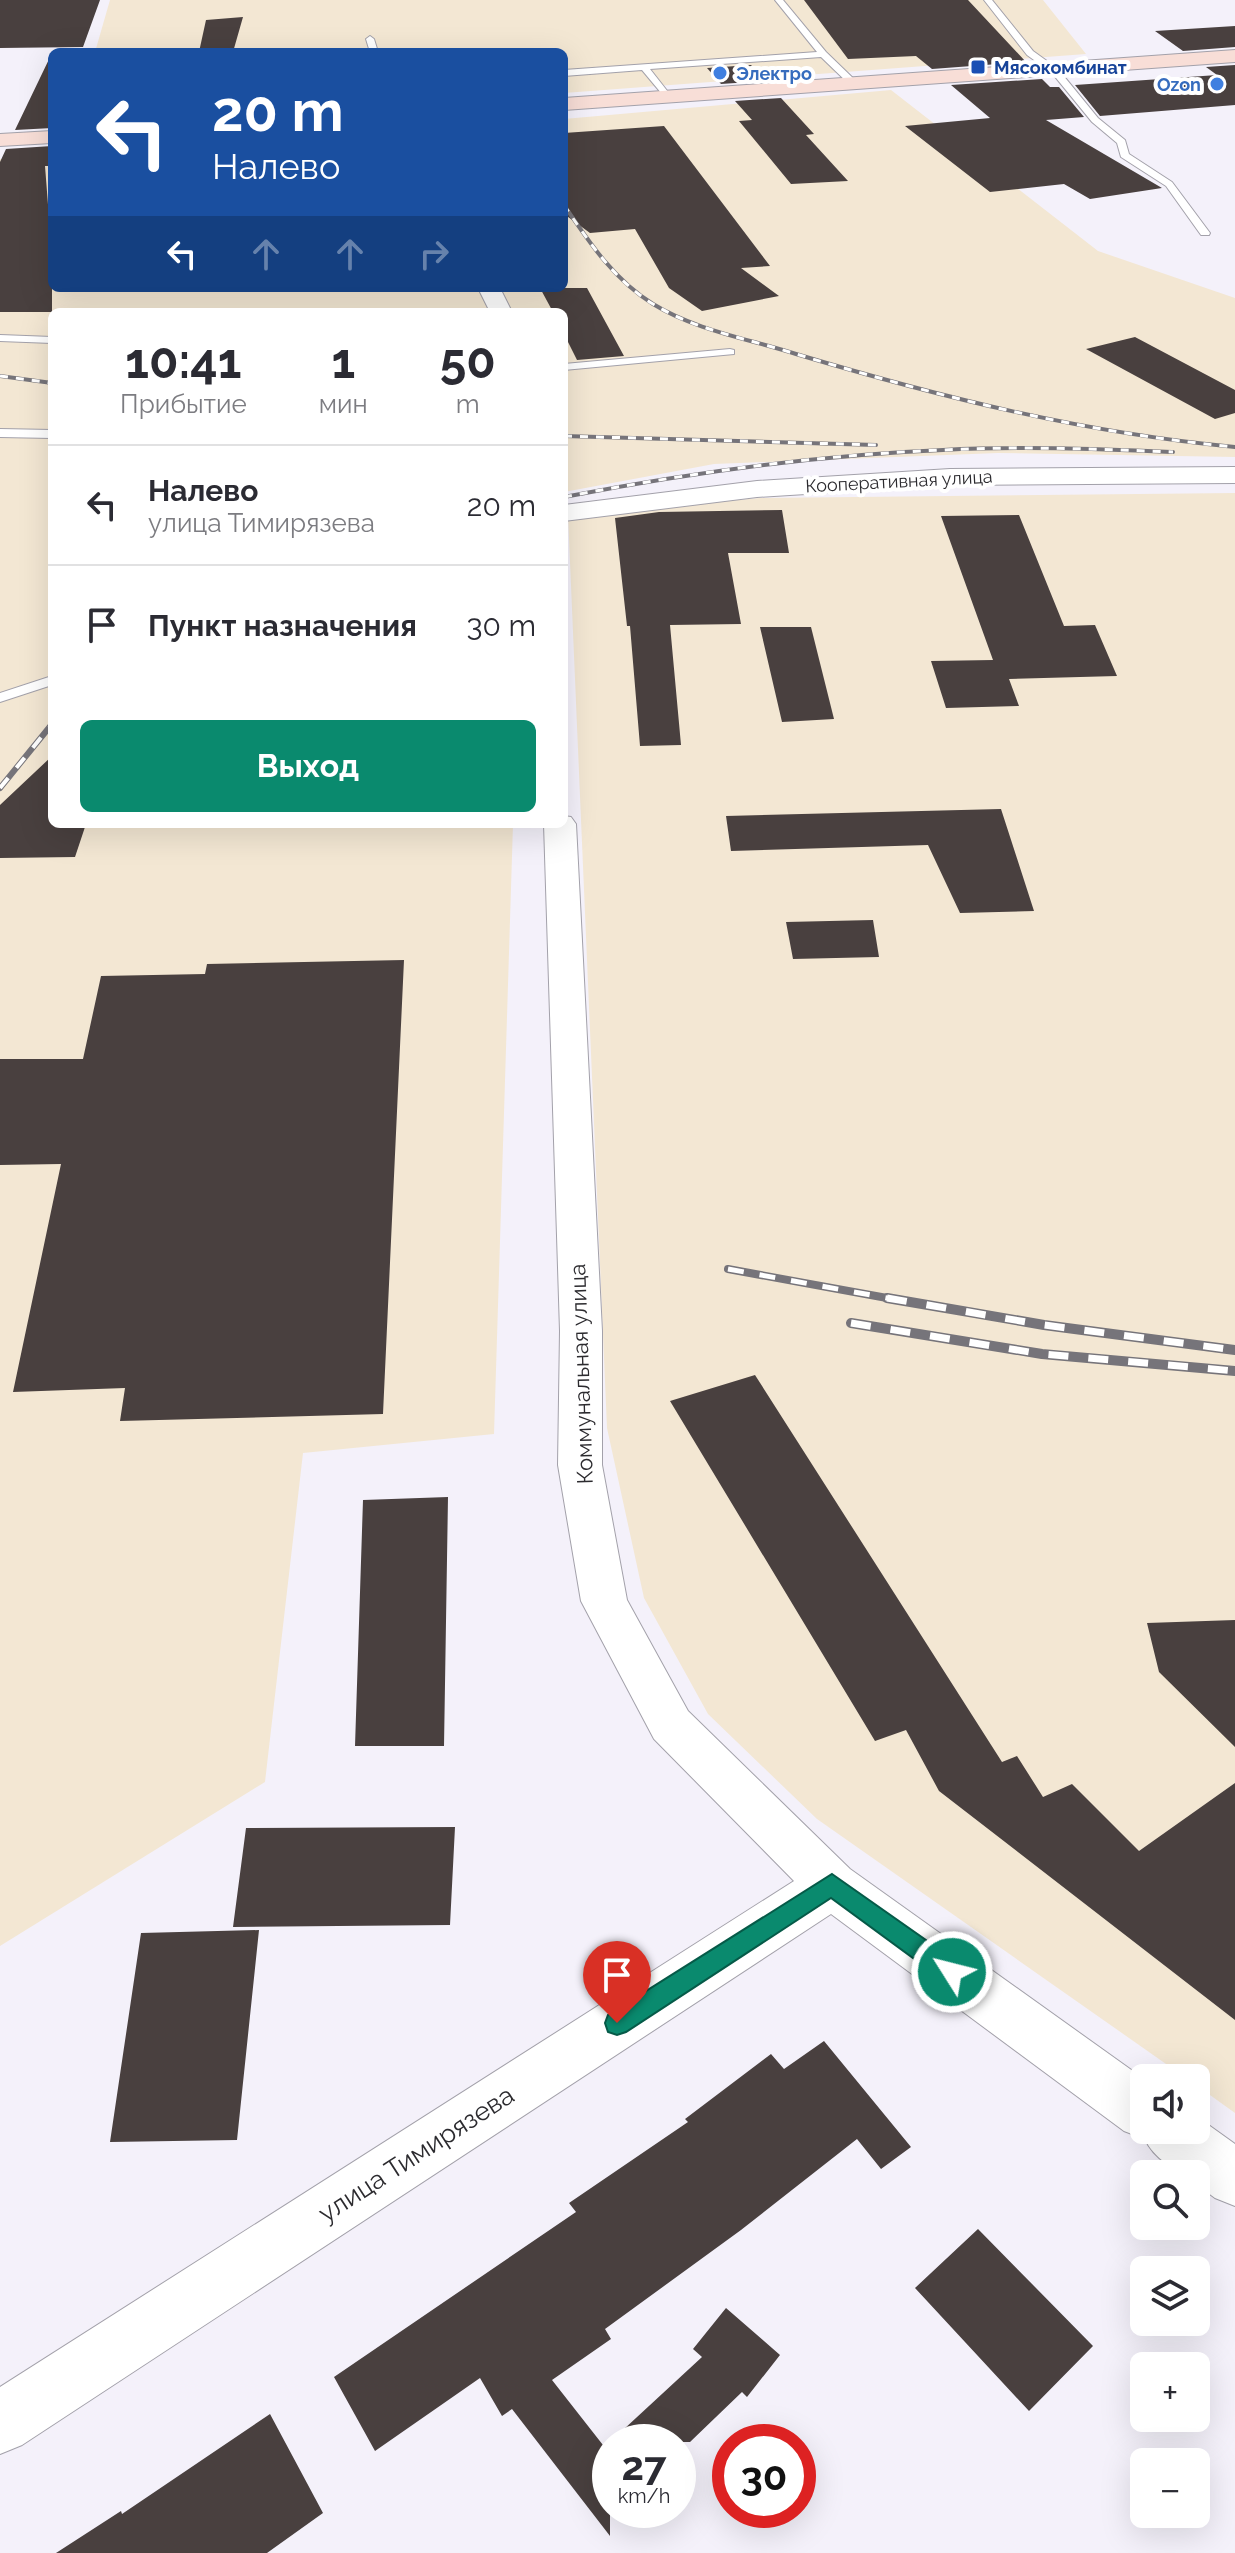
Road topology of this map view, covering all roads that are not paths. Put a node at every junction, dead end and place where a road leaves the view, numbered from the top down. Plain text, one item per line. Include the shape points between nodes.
1 (779, 0) edge
2 (988, 0) edge
3 (370, 39) dead end
4 (373, 48) edge
5 (823, 54) junction
6 (1235, 56) edge
7 (644, 67) junction
8 (1055, 71) junction
9 (568, 73) edge
10 (853, 83) junction
11 (667, 97) junction
12 (568, 104) edge
13 (48, 137) edge
14 (0, 140) edge
15 (1205, 233) dead end
16 (0, 338) edge
17 (48, 340) edge
18 (730, 352) dead end
19 (568, 367) edge
20 (0, 433) edge
21 (48, 434) edge
22 (1235, 475) edge
23 (568, 513) edge
24 (48, 681) edge
25 (0, 698) edge
26 (560, 828) edge
27 (832, 1885) junction
28 (1130, 2102) edge
29 (1188, 2144) edge
30 (1235, 2178) edge
31 (0, 2423) edge

1 - 5 lane
2 - 8 lane via 1030,53
3 - 4 lane
5 - 7 lane
5 - 10 lane
6 - 8 main road
7 - 9 lane
7 - 11 lane
8 - 10 main road
8 - 15 lane via 1095,120 1126,143 1124,155 1169,184
10 - 11 main road
11 - 12 main road
13 - 14 main road
16 - 17 lane
18 - 19 lane
20 - 21 lane
22 - 23 street, Кооперативная улица via 935,477 757,489
24 - 25 lane
26 - 27 street, Коммунальная улица via 581,1331 580,1465 604,1601 671,1725
27 - 28 street, Коммунальная улица
27 - 31 street, улица Тимирязева
29 - 30 street

